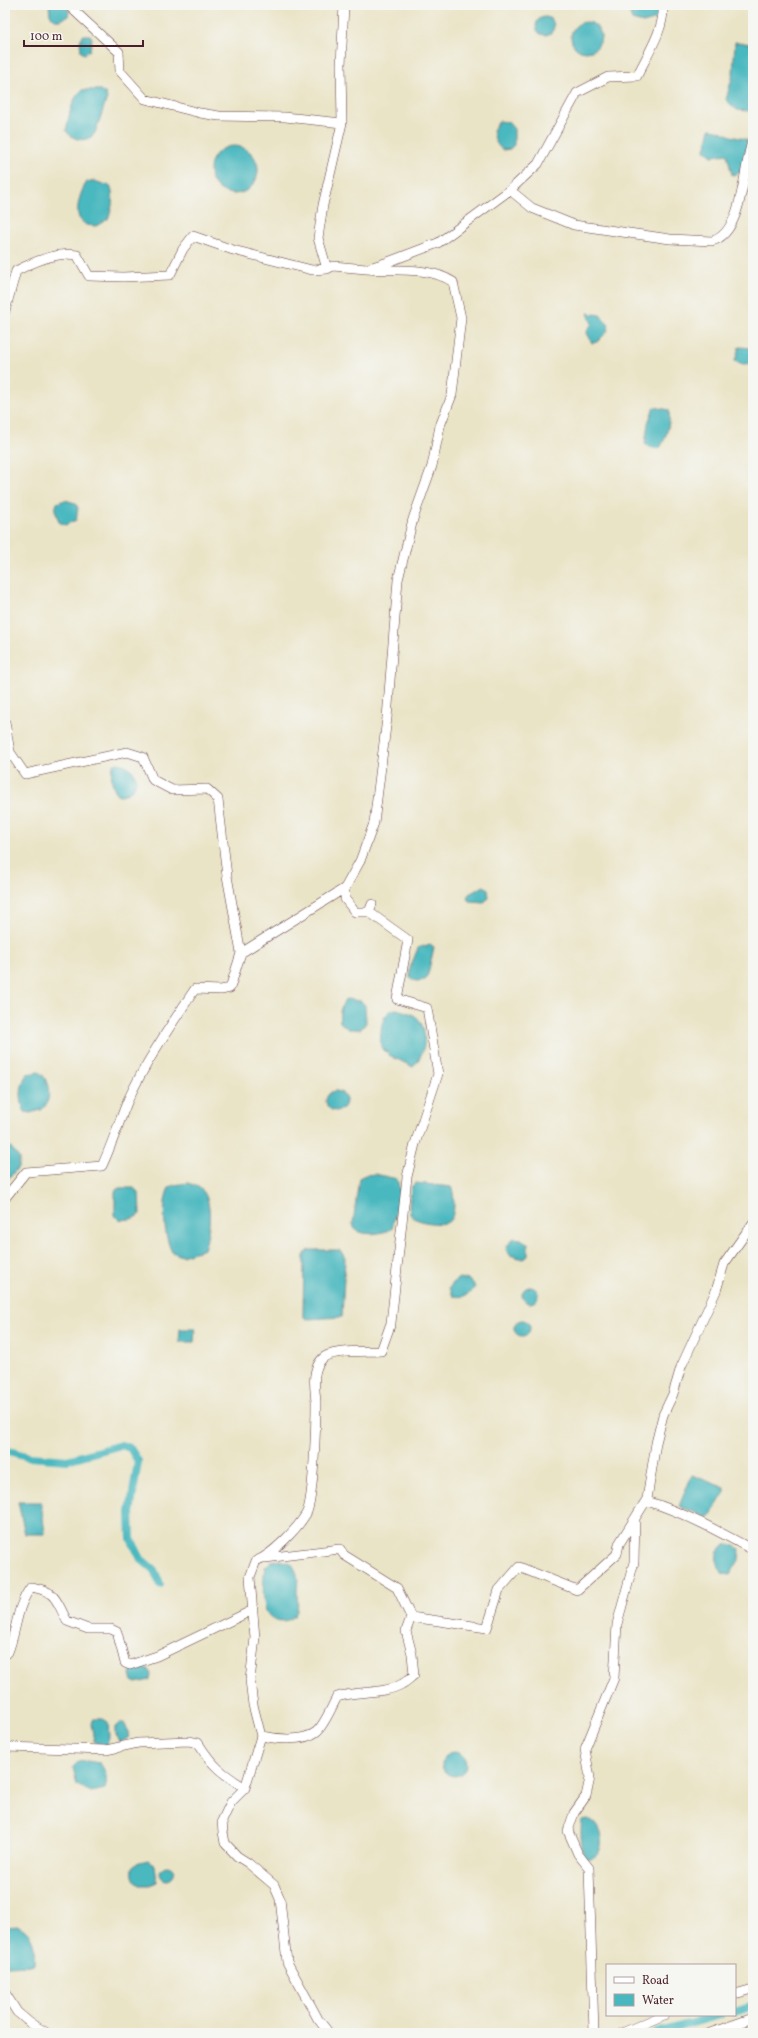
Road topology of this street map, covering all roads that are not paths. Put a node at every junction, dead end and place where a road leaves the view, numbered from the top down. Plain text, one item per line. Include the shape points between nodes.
1 (68, 5) edge
2 (344, 5) edge
3 (663, 5) edge
4 (342, 123) junction
5 (753, 139) edge
6 (510, 190) junction
7 (327, 269) junction
8 (366, 269) junction
9 (5, 311) edge
10 (5, 722) edge
11 (345, 888) junction
12 (241, 953) junction
13 (5, 1198) edge
14 (753, 1222) edge
15 (647, 1501) junction
16 (635, 1518) junction
17 (753, 1550) edge
18 (263, 1558) junction
19 (253, 1610) junction
20 (412, 1617) junction
21 (5, 1654) edge
22 (261, 1736) junction
23 (5, 1747) edge
24 (245, 1788) junction
25 (753, 1989) edge
26 (5, 1993) edge
27 (736, 1994) edge
28 (662, 2016) edge
29 (753, 2018) edge
30 (323, 2025) junction
31 (47, 2033) edge
32 (316, 2033) edge
33 (329, 2033) edge
34 (594, 2033) edge
35 (622, 2033) edge
36 (710, 2033) edge

1 - 4 street via 119,52 120,71 145,99 207,114 285,117
2 - 4 street
3 - 6 street via 664,14 659,28 637,76 608,77 577,93 538,164
4 - 7 street via 318,238
5 - 6 street via 738,209 728,230 719,240 670,239 574,225 532,208
6 - 8 street via 438,243
7 - 8 street via 333,266
7 - 9 street via 312,270 263,258 193,236 183,249 170,275 89,276 77,255 69,254 34,261 16,271
8 - 11 street via 442,275 453,282 461,318 452,395 440,426 432,466 413,519 398,580 387,718 374,823 360,861
10 - 12 street via 10,752 24,774 127,752 142,757 153,780 172,790 207,789 218,799
11 - 12 street
11 - 18 street via 345,899 355,912 371,908 408,940 397,999 427,1008 438,1074 407,1177 391,1323 381,1351 333,1353 322,1358 314,1372 316,1404 311,1493 307,1513 284,1540
12 - 13 street via 230,988 195,989 150,1057 128,1101 102,1166 26,1172
14 - 15 street via 724,1264 716,1291 681,1367 656,1443
15 - 16 street
15 - 17 street via 695,1518
16 - 20 street via 619,1544 618,1554 577,1590 519,1568 499,1590 487,1628
16 - 34 street via 634,1562 618,1624 614,1678 585,1749 590,1778 586,1796 574,1813 568,1831 578,1854 590,1868
18 - 19 street via 256,1561 250,1577
18 - 20 street via 340,1549 344,1556 397,1588
19 - 21 street via 157,1656 130,1665 126,1663 117,1632 111,1628 88,1629 67,1621 53,1594 43,1588 31,1587 21,1604 11,1645
19 - 22 street via 255,1638 250,1680 253,1706
20 - 22 street via 406,1631 414,1674 405,1682 387,1689 337,1697 316,1732 311,1734 282,1740
22 - 24 street
23 - 24 street via 106,1750 138,1743 189,1741 198,1743 209,1761 220,1772
24 - 30 street via 231,1802 222,1821 225,1843 237,1856 274,1885 280,1899 287,1962
25 - 27 street
26 - 31 street via 17,2012
28 - 35 street
29 - 36 street
30 - 32 street
30 - 33 street

